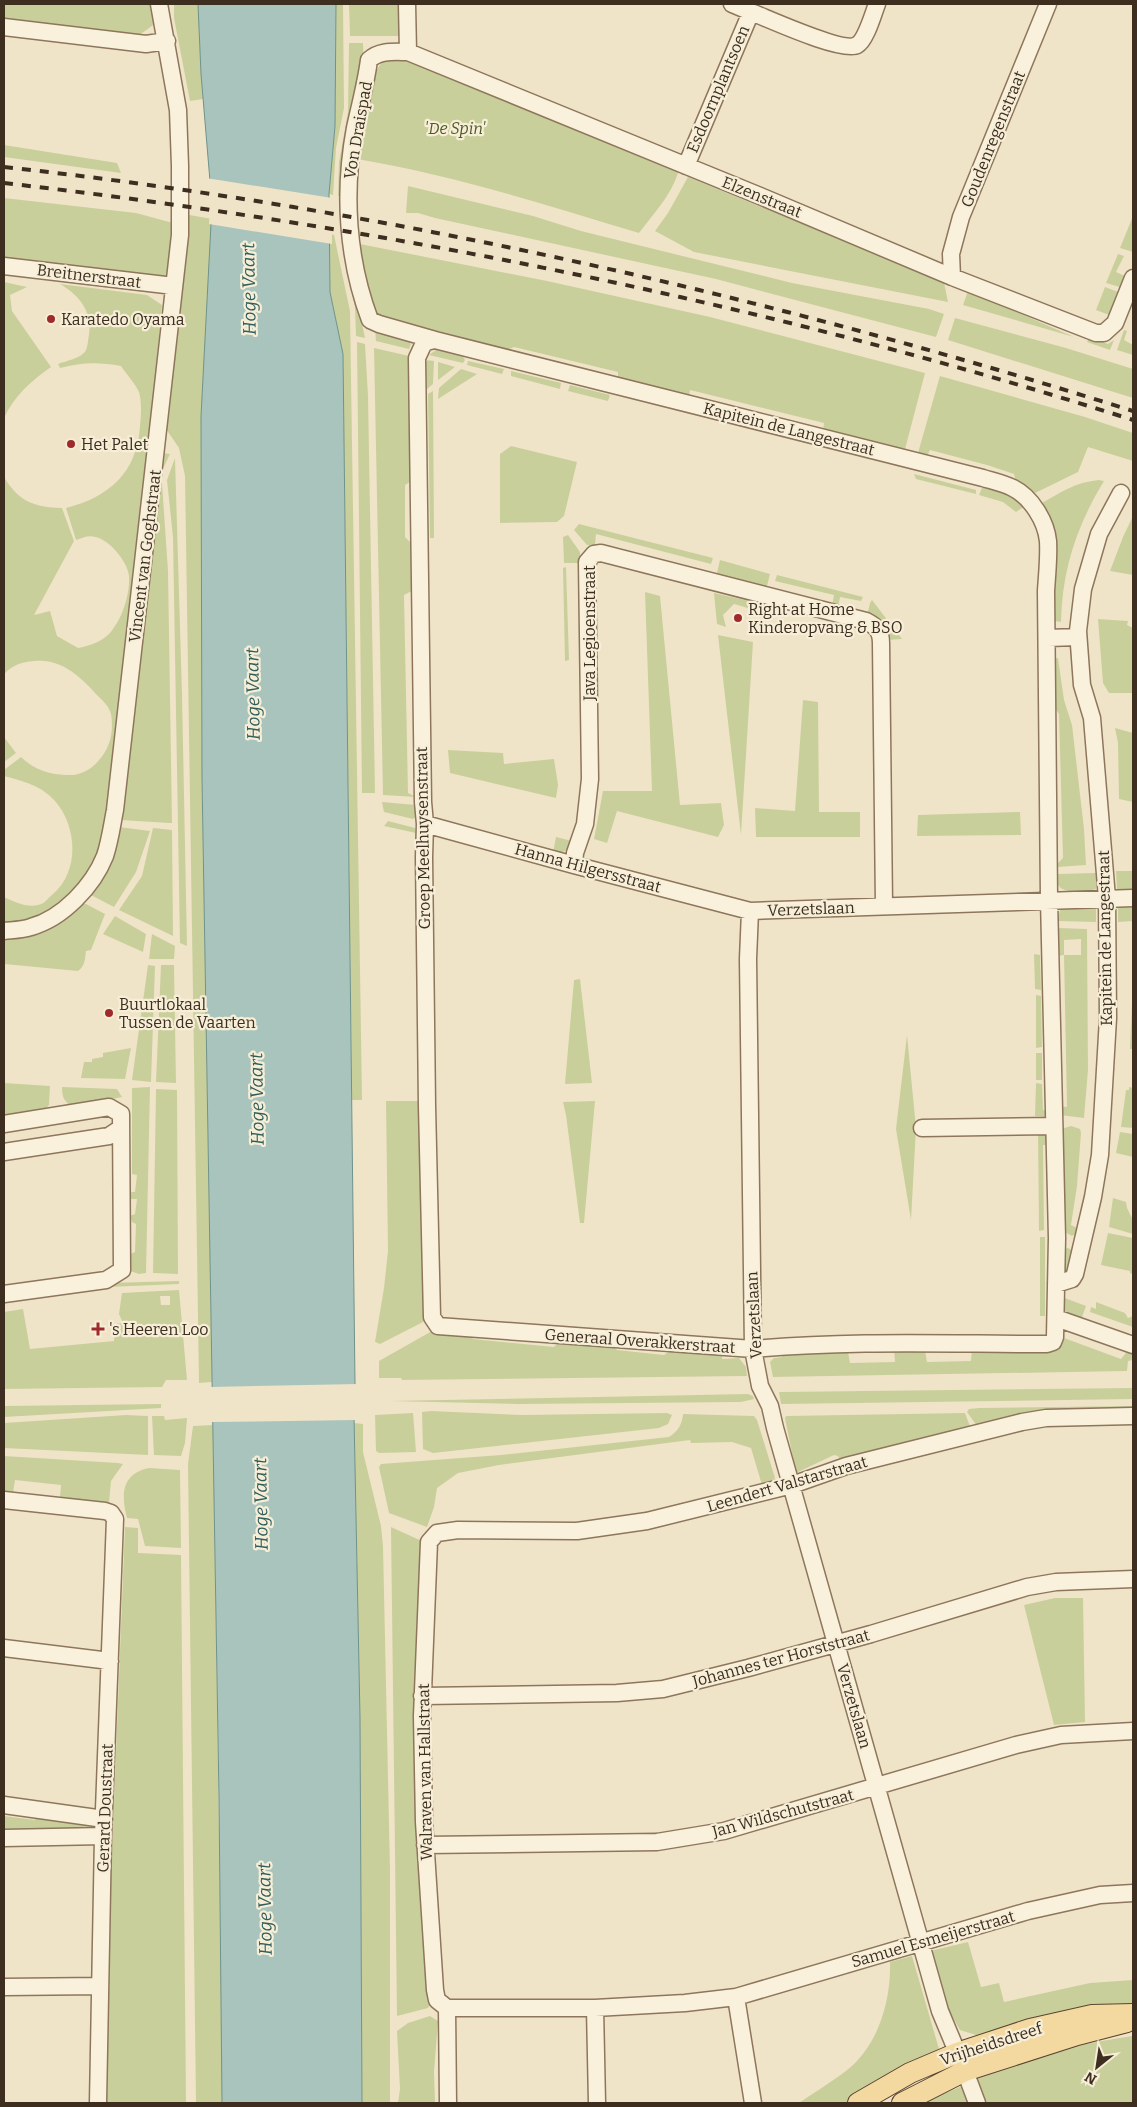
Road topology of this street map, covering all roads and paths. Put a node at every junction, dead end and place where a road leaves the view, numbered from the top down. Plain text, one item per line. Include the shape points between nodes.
1 (159, 4) edge
2 (406, 4) edge
3 (732, 4) edge
4 (877, 4) edge
5 (1048, 4) edge
6 (751, 12) junction
7 (4, 27) edge
8 (167, 41) junction
9 (408, 52) junction
10 (686, 166) junction
11 (4, 266) edge
12 (952, 276) junction
13 (1133, 278) edge
14 (174, 286) junction
15 (435, 340) junction
16 (1120, 493) dead end
17 (1078, 637) junction
18 (1048, 638) junction
19 (425, 824) junction
20 (574, 866) junction
21 (1107, 898) junction
22 (1133, 898) edge
23 (1050, 899) junction
24 (884, 906) junction
25 (750, 911) junction
26 (4, 931) edge
27 (4, 1124) edge
28 (1054, 1126) junction
29 (121, 1128) junction
30 (922, 1128) dead end
31 (4, 1152) edge
32 (1058, 1238) junction
33 (1084, 1239) junction
34 (1056, 1284) junction
35 (4, 1294) edge
36 (432, 1316) joint
37 (1055, 1325) junction
38 (1133, 1345) edge
39 (753, 1349) junction
40 (1133, 1416) edge
41 (792, 1486) junction
42 (4, 1500) edge
43 (437, 1533) joint
44 (1133, 1579) edge
45 (836, 1643) junction
46 (4, 1648) edge
47 (110, 1661) junction
48 (422, 1696) junction
49 (1133, 1732) edge
50 (877, 1788) junction
51 (4, 1805) edge
52 (104, 1819) junction
53 (103, 1836) junction
54 (4, 1838) edge
55 (426, 1845) junction
56 (1133, 1893) edge
57 (921, 1944) junction
58 (100, 1986) junction
59 (4, 1987) edge
60 (736, 1997) junction
61 (447, 2008) junction
62 (595, 2008) junction
63 (1133, 2014) edge
64 (1133, 2021) edge
65 (956, 2053) junction
66 (965, 2071) junction
67 (98, 2103) edge
68 (448, 2103) edge
69 (597, 2103) edge
70 (753, 2103) edge
71 (858, 2103) edge
72 (902, 2103) edge
73 (977, 2103) edge

1 - 8 street, Vincent van Goghstraat
2 - 9 street
3 - 6 street, Esdoornplantsoen
4 - 6 street, Esdoornplantsoen via 862,41 849,47
5 - 12 street, Goudenregenstraat via 960,218 951,254
6 - 10 street, Esdoornplantsoen
7 - 8 street via 146,44
8 - 14 street, Vincent van Goghstraat via 178,110 180,166 180,235
9 - 10 street, Elzenstraat
9 - 15 street, Von Draispad via 382,53 369,60 348,173 351,243 370,320
10 - 12 street, Elzenstraat
11 - 14 street, Breitnerstraat
12 - 13 street, Elzenstraat via 1096,333 1104,333 1114,324
14 - 26 street, Vincent van Goghstraat via 127,715 115,810 105,855 90,883 59,913 32,927
15 - 18 street, Kapitein de Langestraat via 797,430 1012,488 1032,505 1048,540
15 - 19 street, Groep Meelhuysenstraat via 426,342 417,358
16 - 17 street, Kapitein de Langestraat via 1099,534 1090,562 1080,606
17 - 18 street
17 - 21 street, Kapitein de Langestraat via 1082,685 1092,718
18 - 23 street, Kapitein de Langestraat
19 - 20 street, Hanna Hilgersstraat
19 - 36 street, Groep Meelhuysenstraat via 426,1106
20 - 24 street, Java Legioenstraat via 585,824 590,779 587,562 594,554 601,553 866,621 878,628 881,634
20 - 25 street, Hanna Hilgersstraat
21 - 22 street, Verzetslaan
21 - 23 street, Verzetslaan
21 - 33 street, Kapitein de Langestraat via 1108,1018 1100,1155
23 - 24 street, Verzetslaan
23 - 28 street, Kapitein de Langestraat
24 - 25 street, Verzetslaan
25 - 39 street, Verzetslaan
27 - 29 street via 109,1107 121,1114
28 - 30 street
28 - 32 street, Kapitein de Langestraat
29 - 31 street via 109,1136
29 - 35 street via 122,1270 106,1280
32 - 33 street
32 - 34 street, Kapitein de Langestraat
33 - 34 street, Kapitein de Langestraat via 1072,1279
34 - 37 street, Kapitein de Langestraat
36 - 39 street, Generaal Overakkerstraat via 438,1326
37 - 38 street
37 - 39 street, Generaal Overakkerstraat via 1052,1342 1047,1344 781,1346
39 - 41 street, Verzetslaan via 760,1386 770,1406
40 - 41 street, Leendert Valstarstraat via 1046,1418 1022,1422 846,1466
41 - 43 street, Leendert Valstarstraat via 638,1522 577,1530 458,1530
41 - 45 street, Verzetslaan
42 - 47 street, Gerard Doustraat via 105,1511 115,1519
43 - 48 street, Walraven van Hallstraat via 429,1542
44 - 45 street, Johannes ter Horststraat via 1056,1582 1027,1587
45 - 48 street, Johannes ter Horststraat via 663,1689 617,1693
45 - 50 street, Verzetslaan
46 - 47 street
47 - 52 street, Gerard Doustraat
48 - 55 street, Walraven van Hallstraat
49 - 50 street, Jan Wildschutstraat via 1061,1735
50 - 55 street, Jan Wildschutstraat via 724,1831 657,1842
50 - 57 street, Verzetslaan
51 - 52 street
52 - 53 street, Gerard Doustraat
53 - 54 street
53 - 58 street, Gerard Doustraat
55 - 61 street, Walraven van Hallstraat via 437,2000
56 - 57 street, Samuel Esmeijerstraat via 1100,1895 1028,1911
57 - 60 street, Samuel Esmeijerstraat
57 - 65 street, Verzetslaan
58 - 59 street
58 - 67 street, Gerard Doustraat
60 - 62 street, Samuel Esmeijerstraat
60 - 70 street
61 - 62 street, Samuel Esmeijerstraat
61 - 68 street
62 - 69 street
63 - 65 main road, Vrijheidsdreef via 1092,2015 1030,2029
64 - 66 main road, Vrijheidsdreef via 1077,2035
65 - 66 street, Verzetslaan
65 - 71 main road, Vrijheidsdreef via 910,2073
66 - 72 main road, Vrijheidsdreef
66 - 73 street, Verzetslaan

